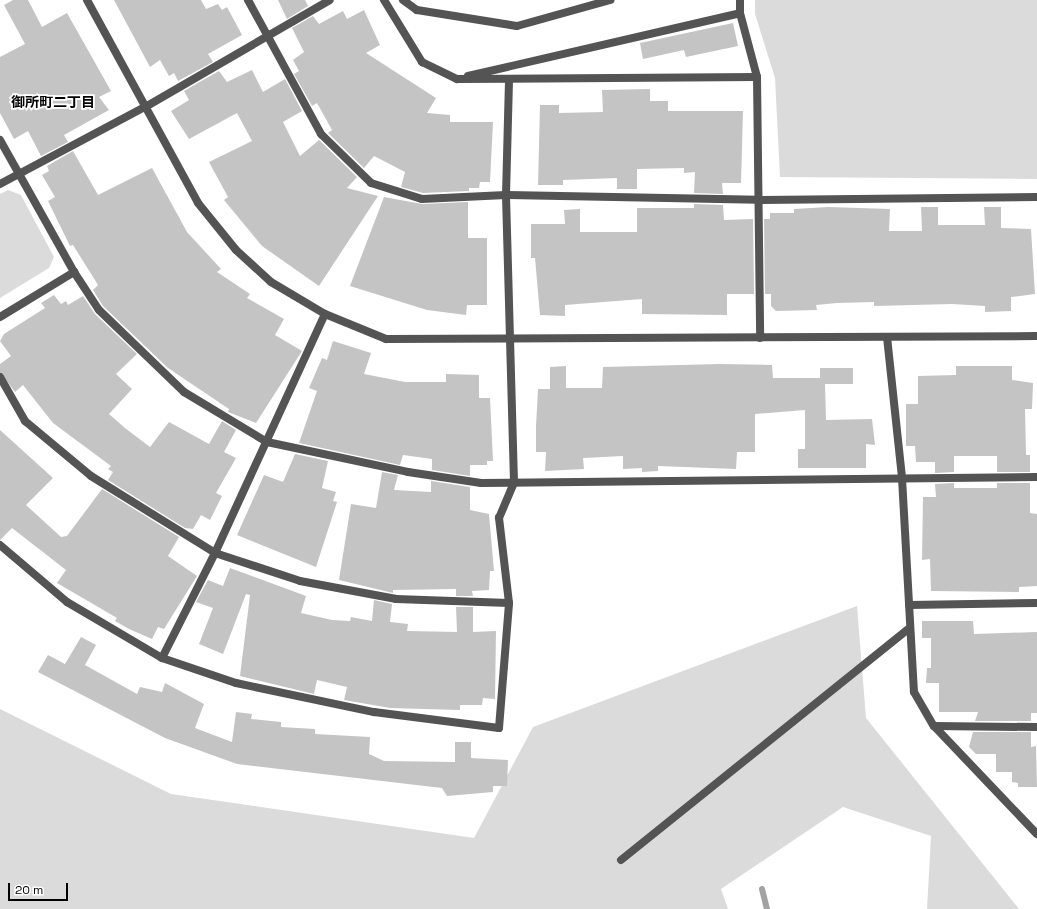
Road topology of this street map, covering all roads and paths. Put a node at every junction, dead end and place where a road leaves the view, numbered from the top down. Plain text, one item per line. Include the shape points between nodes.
1 (87, 0) edge
2 (248, 0) edge
3 (330, 0) edge
4 (384, 0) edge
5 (403, 0) edge
6 (610, 0) edge
7 (740, 0) edge
8 (740, 13) junction
9 (268, 35) junction
10 (757, 77) junction
11 (457, 79) junction
12 (509, 80) junction
13 (147, 106) junction
14 (0, 140) edge
15 (18, 174) junction
16 (0, 184) edge
17 (506, 195) junction
18 (1037, 197) edge
19 (758, 200) junction
20 (74, 272) junction
21 (325, 314) junction
22 (0, 317) edge
23 (1037, 336) edge
24 (887, 337) junction
25 (760, 338) junction
26 (508, 341) junction
27 (0, 377) edge
28 (267, 442) junction
29 (1037, 477) edge
30 (902, 478) junction
31 (514, 482) junction
32 (0, 545) edge
33 (215, 553) junction
34 (509, 603) junction
35 (1037, 603) edge
36 (909, 605) junction
37 (908, 629) junction
38 (162, 658) junction
39 (934, 726) junction
40 (1037, 726) edge
41 (1037, 834) edge
42 (621, 860) dead end

1 - 13 street
2 - 9 street
3 - 9 street
4 - 11 street via 422,62
5 - 6 street via 417,10 516,26
7 - 8 street
8 - 10 street
8 - 11 street
9 - 13 street
9 - 17 street via 321,134 371,183 422,199
10 - 12 street
10 - 19 street
11 - 12 street
12 - 17 street
13 - 15 street
13 - 21 street via 198,203 236,250 271,282
14 - 15 street
15 - 16 street
15 - 20 street
17 - 19 street
17 - 26 street
18 - 19 street
19 - 25 street
20 - 22 street
20 - 28 street via 99,310 184,392
21 - 26 street via 386,339
21 - 28 street
23 - 24 street
24 - 25 street
24 - 30 street
25 - 26 street
26 - 31 street
27 - 33 street via 26,421 91,476
28 - 31 street via 408,472 480,483
28 - 33 street
29 - 30 street
30 - 31 street
30 - 36 street
31 - 34 street via 499,518
32 - 38 street via 67,602
33 - 34 street via 300,581 396,599
33 - 38 street
34 - 38 street via 499,728 374,712 236,683
35 - 36 street
36 - 37 street
37 - 39 street via 914,692
37 - 42 street
39 - 40 street
39 - 41 street

